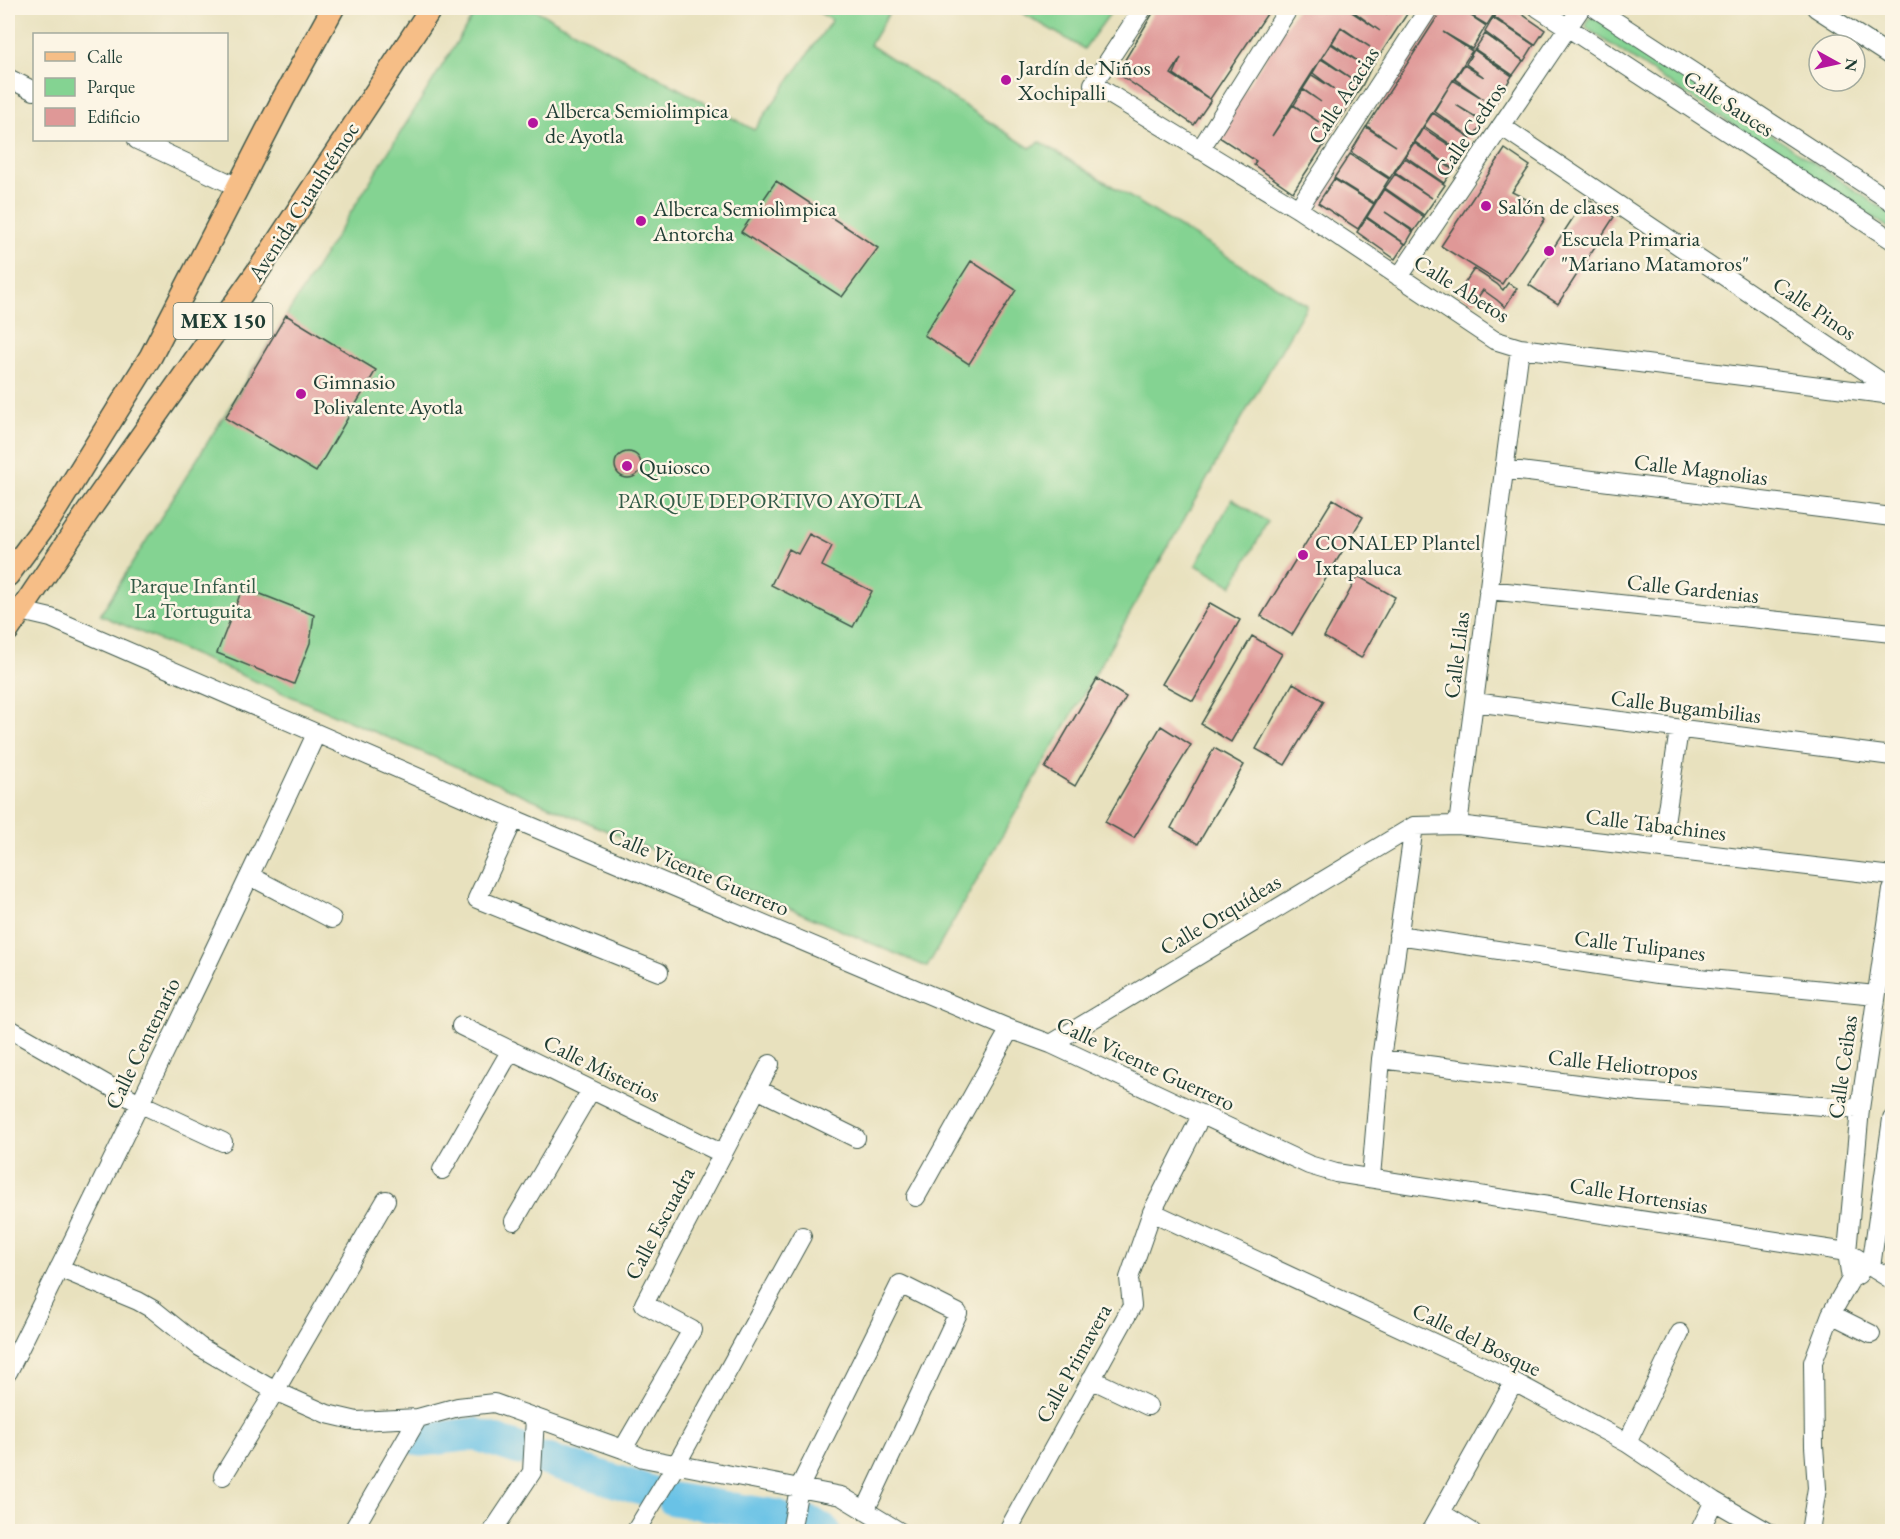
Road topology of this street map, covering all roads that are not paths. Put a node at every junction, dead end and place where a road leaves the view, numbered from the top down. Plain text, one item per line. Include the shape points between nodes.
1 (333, 8) edge
2 (1143, 8) edge
3 (1289, 8) edge
4 (1429, 8) edge
5 (1538, 8) edge
6 (1581, 8) edge
7 (1595, 8) edge
8 (1816, 8) edge
9 (429, 9) edge
10 (1568, 26) junction
11 (1893, 57) edge
12 (8, 78) edge
13 (33, 90) edge
14 (1501, 126) junction
15 (139, 141) edge
16 (1200, 150) junction
17 (238, 187) junction
18 (1893, 202) edge
19 (1298, 209) junction
20 (1893, 240) edge
21 (1399, 277) junction
22 (1520, 348) junction
23 (1893, 389) edge
24 (1893, 396) edge
25 (1504, 469) junction
26 (1893, 517) edge
27 (8, 575) edge
28 (1488, 590) junction
29 (14, 612) edge
30 (8, 630) edge
31 (1893, 633) edge
32 (1474, 702) junction
33 (1678, 729) junction
34 (316, 734) junction
35 (1893, 756) edge
36 (514, 819) junction
37 (1458, 825) junction
38 (1414, 826) junction
39 (1661, 849) junction
40 (250, 876) junction
41 (1893, 876) edge
42 (1893, 890) edge
43 (332, 919) dead end
44 (1398, 935) junction
45 (659, 972) dead end
46 (1876, 995) junction
47 (461, 1026) dead end
48 (8, 1028) edge
49 (1010, 1029) junction
50 (1051, 1044) junction
51 (511, 1050) junction
52 (1382, 1059) junction
53 (770, 1064) dead end
54 (591, 1089) junction
55 (757, 1089) junction
56 (139, 1103) junction
57 (1860, 1109) junction
58 (1202, 1114) junction
59 (1892, 1129) edge
60 (856, 1138) dead end
61 (223, 1142) dead end
62 (723, 1154) junction
63 (442, 1170) dead end
64 (1371, 1177) junction
65 (916, 1197) dead end
66 (386, 1200) dead end
67 (1152, 1212) junction
68 (514, 1221) dead end
69 (802, 1236) dead end
70 (1847, 1252) junction
71 (1871, 1267) junction
72 (60, 1268) junction
73 (1851, 1279) junction
74 (1893, 1280) edge
75 (1831, 1314) junction
76 (1680, 1334) dead end
77 (1871, 1334) dead end
78 (8, 1372) edge
79 (1091, 1379) junction
80 (1514, 1382) junction
81 (275, 1391) junction
82 (1148, 1406) dead end
83 (418, 1418) junction
84 (535, 1418) junction
85 (1627, 1443) junction
86 (623, 1449) junction
87 (676, 1465) junction
88 (223, 1476) dead end
89 (799, 1488) junction
90 (1714, 1501) junction
91 (865, 1511) junction
92 (1441, 1514) junction
93 (352, 1532) edge
94 (492, 1532) edge
95 (635, 1532) edge
96 (791, 1532) edge
97 (900, 1532) edge
98 (1008, 1532) edge
99 (1430, 1532) edge
100 (1472, 1532) edge
101 (1699, 1532) edge
102 (1768, 1532) edge
103 (1810, 1532) edge

1 - 17 main road, MEX 150
2 - 16 street, Calle Abetos via 1093,84
3 - 16 street
4 - 19 street, Calle Acacias
5 - 10 street, Calle Sauces
6 - 10 street, Calle Cedros
7 - 18 street, Calle Sauces
8 - 11 street
9 - 29 main road, Avenida Cuauhtémoc / MEX 150 via 260,268
10 - 14 street, Calle Cedros
10 - 20 street, Calle Sauces
12 - 13 street
14 - 21 street, Calle Cedros
14 - 23 street, Calle Pinos
15 - 17 street
16 - 19 street, Calle Abetos
17 - 27 main road, MEX 150 via 151,356 51,517
19 - 21 street, Calle Abetos
21 - 22 street, Calle Abetos via 1494,340
22 - 24 street, Calle Abetos
22 - 25 street, Calle Lilas
25 - 26 street, Calle Magnolias
25 - 28 street, Calle Lilas
28 - 31 street, Calle Gardenias
28 - 32 street, Calle Lilas
29 - 30 main road, Avenida Cuauhtémoc / MEX 150
29 - 34 street, Calle Vicente Guerrero via 51,618
32 - 33 street, Calle Bugambilias
32 - 37 street, Calle Lilas
33 - 35 street, Calle Bugambilias
33 - 39 street
34 - 36 street, Calle Vicente Guerrero
34 - 40 street, Calle Centenario
36 - 45 street via 477,899
36 - 49 street, Calle Vicente Guerrero
37 - 38 street, Calle Tabachines
37 - 39 street, Calle Tabachines
38 - 44 street
38 - 50 street, Calle Orquídeas
39 - 41 street, Calle Tabachines
40 - 43 street
40 - 56 street, Calle Centenario
42 - 46 street, Calle Ceibas
44 - 46 street, Calle Tulipanes via 1658,974
44 - 52 street
46 - 57 street, Calle Ceibas
47 - 51 street, Calle Misterios
48 - 56 street
49 - 50 street, Calle Vicente Guerrero
49 - 65 street
50 - 58 street, Calle Vicente Guerrero
51 - 54 street, Calle Misterios
51 - 63 street
52 - 57 street, Calle Heliotropos via 1641,1092
52 - 64 street
53 - 55 street
54 - 62 street, Calle Misterios
54 - 68 street
55 - 60 street
55 - 62 street
56 - 61 street
56 - 72 street, Calle Centenario
57 - 70 street, Calle Ceibas
58 - 64 street, Calle Vicente Guerrero via 1310,1165
58 - 67 street, Calle Primavera
59 - 71 street
62 - 86 street, Calle Escuadra via 644,1304 692,1330
64 - 70 street, Calle Hortensias
66 - 81 street
67 - 79 street, Calle Primavera via 1129,1278 1132,1306
67 - 80 street, Calle del Bosque
69 - 87 street
70 - 71 street, Calle Hortensias
70 - 73 street, Calle Ceibas
71 - 73 street
71 - 74 street, Calle Hortensias
72 - 78 street, Calle Centenario
72 - 81 street via 154,1310 200,1347
73 - 75 street
75 - 77 street
75 - 103 street via 1814,1362 1817,1488
76 - 85 street
79 - 82 street
79 - 98 street, Calle Primavera
80 - 85 street, Calle del Bosque
80 - 92 street
81 - 83 street via 327,1414 357,1421
81 - 88 street
83 - 84 street via 458,1407 495,1403
83 - 93 street
84 - 86 street
84 - 94 street via 532,1472
85 - 90 street, Calle del Bosque
86 - 87 street
87 - 89 street
87 - 95 street
89 - 91 street via 841,1496
89 - 91 street via 900,1284 958,1313
89 - 96 street
90 - 101 street
90 - 102 street, Calle del Bosque
91 - 97 street
92 - 99 street
92 - 100 street

